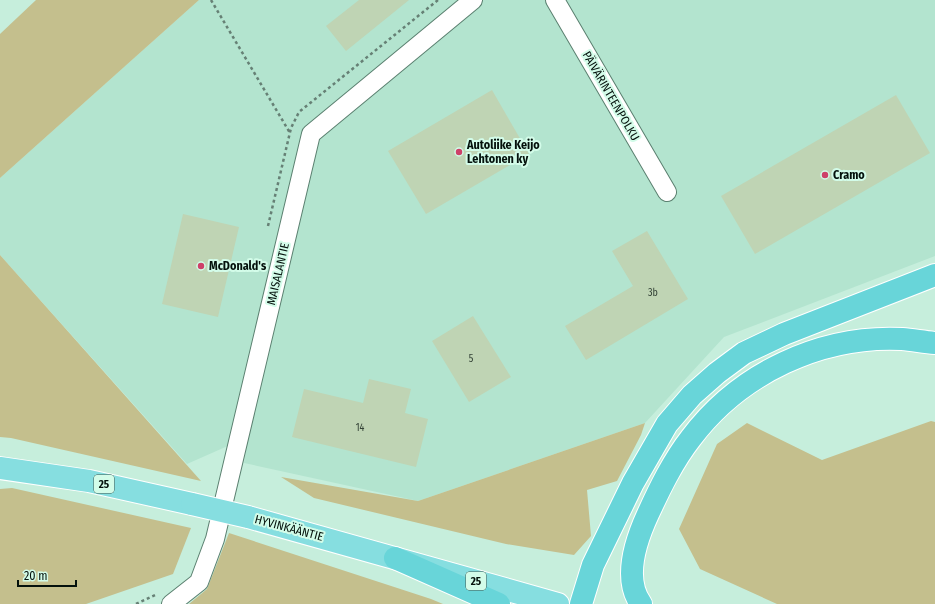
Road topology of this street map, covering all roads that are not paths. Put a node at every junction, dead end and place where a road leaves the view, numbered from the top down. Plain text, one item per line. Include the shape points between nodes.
1 (474, 0) edge
2 (555, 0) edge
3 (667, 192) dead end
4 (935, 276) edge
5 (935, 343) edge
6 (5, 469) edge
7 (395, 558) junction
8 (171, 604) edge
9 (499, 604) edge
10 (558, 604) edge
11 (581, 604) edge
12 (641, 604) edge

1 - 8 street, MAISALANTIE via 311,134 215,539 199,582
2 - 3 street, PÄIVÄRINTEENPOLKU
4 - 11 highway via 784,334 744,353 692,395 667,424 633,483 593,565
5 - 12 highway via 901,339 827,347 793,358 757,376 728,398 691,438 662,484 643,525 634,557 632,581
6 - 7 highway, HYVINKÄÄNTIE / 25, bridge via 89,480 248,517
7 - 9 highway
7 - 10 highway, HYVINKÄÄNTIE / 25

